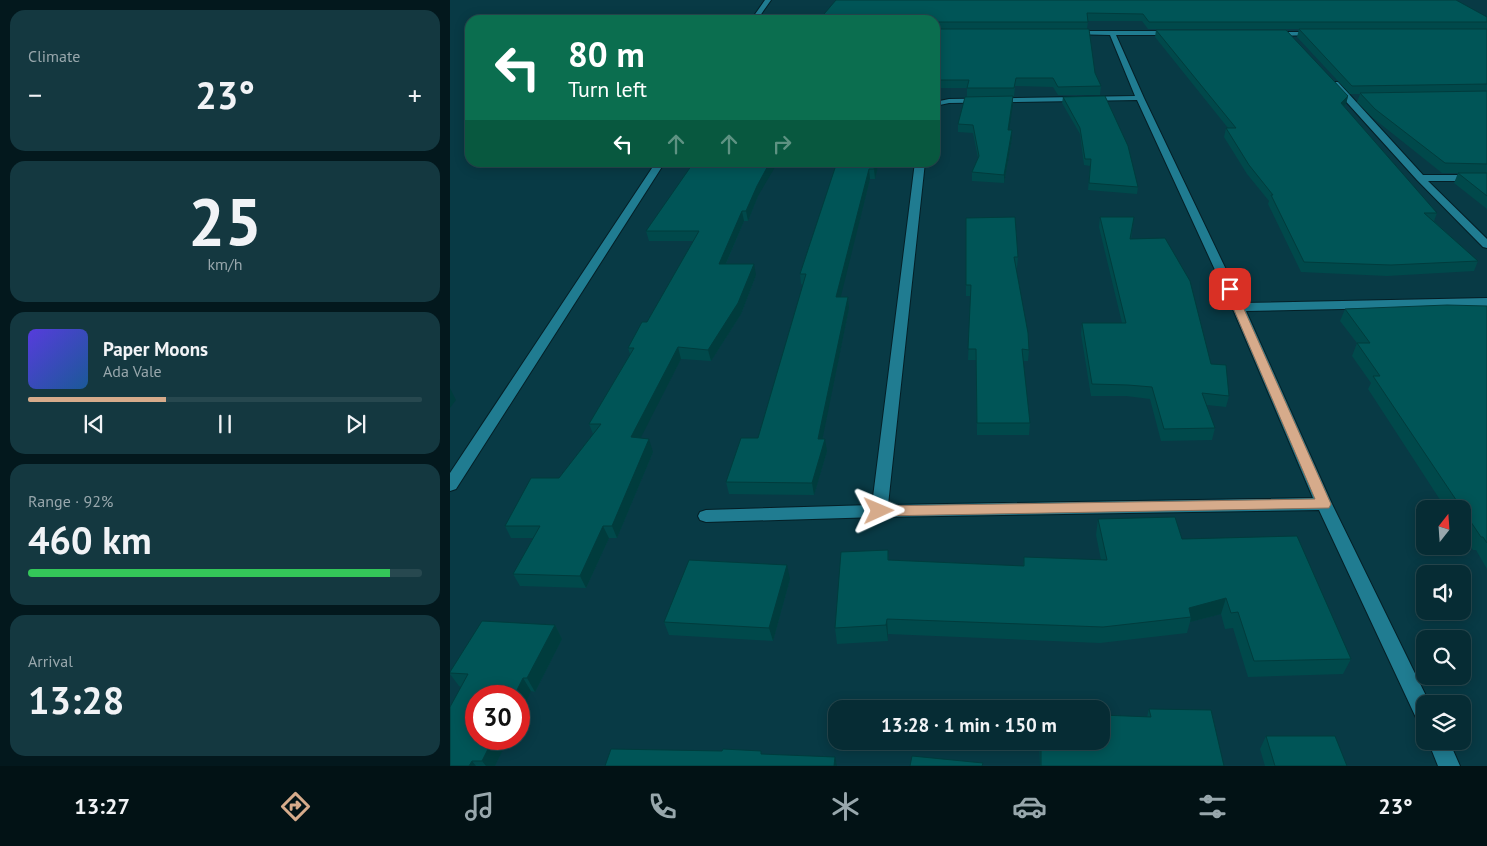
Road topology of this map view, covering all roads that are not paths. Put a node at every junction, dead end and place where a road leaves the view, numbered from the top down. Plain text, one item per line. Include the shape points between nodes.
1 (768, 0) edge
2 (758, 15) edge
3 (1063, 33) edge
4 (1112, 33) junction
5 (1181, 33) edge
6 (1259, 34) edge
7 (1326, 34) edge
8 (1328, 76) edge
9 (1140, 98) junction
10 (1347, 98) junction
11 (1357, 98) edge
12 (940, 103) edge
13 (658, 167) edge
14 (919, 167) edge
15 (1420, 178) junction
16 (1487, 178) edge
17 (1487, 245) edge
18 (1487, 302) edge
19 (1238, 306) junction
20 (450, 485) edge
21 (1324, 504) junction
22 (879, 511) junction
23 (706, 516) dead end
24 (1416, 696) edge
25 (1442, 750) edge
26 (1450, 766) edge

1 - 2 street
3 - 4 street
4 - 5 street
4 - 9 street
6 - 7 street via 1291,37
8 - 10 street
9 - 12 street
9 - 19 street
10 - 11 street
10 - 15 street
13 - 20 street
14 - 22 street
15 - 16 street
15 - 17 street
18 - 19 street
19 - 21 street
21 - 22 street
21 - 24 street
22 - 23 street
25 - 26 street

